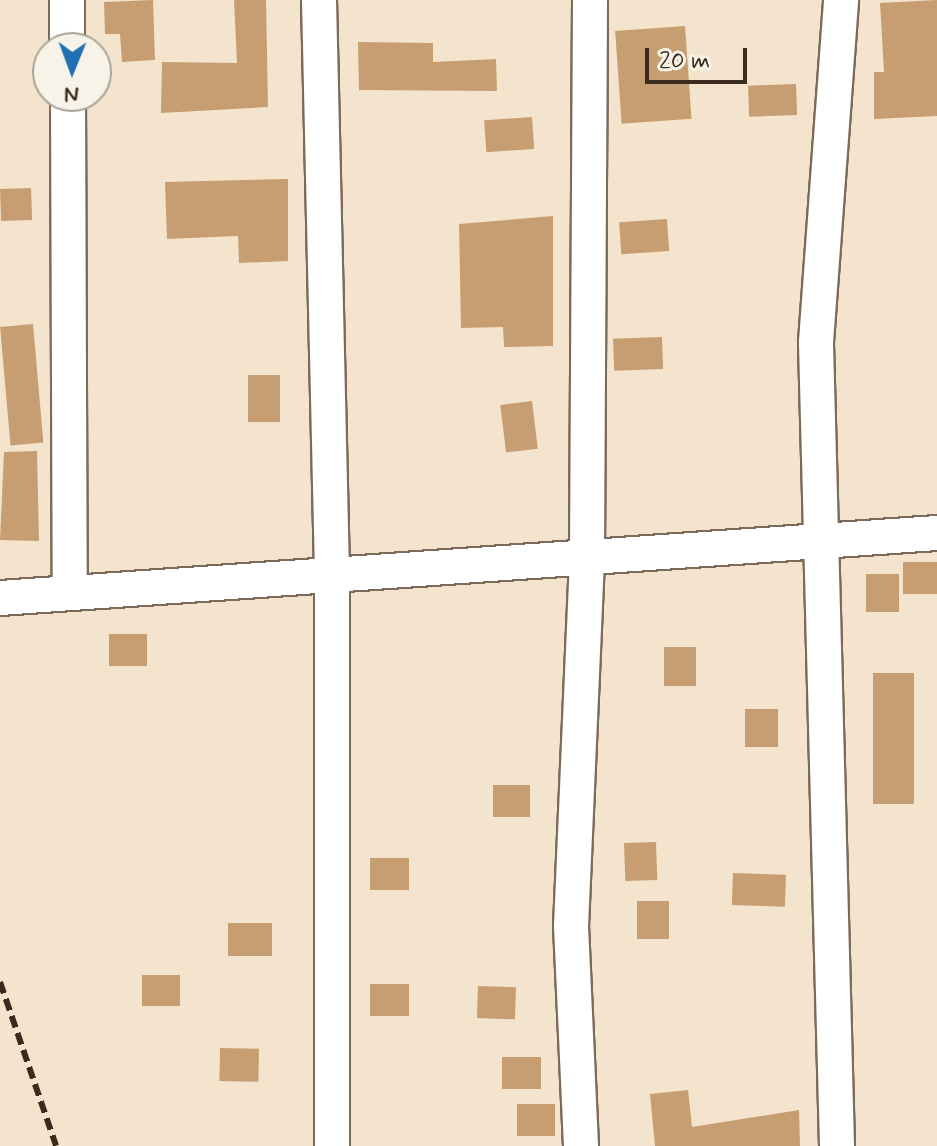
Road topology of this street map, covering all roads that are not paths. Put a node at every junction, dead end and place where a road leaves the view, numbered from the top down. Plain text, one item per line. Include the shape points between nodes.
1 (67, 0) edge
2 (319, 0) edge
3 (590, 0) edge
4 (841, 0) edge
5 (67, 32) edge
6 (68, 112) edge
7 (937, 533) edge
8 (824, 541) junction
9 (587, 556) junction
10 (332, 572) junction
11 (70, 591) junction
12 (0, 598) edge
13 (332, 1146) edge
14 (581, 1146) edge
15 (837, 1146) edge

1 - 5 street
2 - 10 street
3 - 9 street
4 - 8 street via 816,342
6 - 11 street
7 - 8 street
8 - 9 street
8 - 15 street
9 - 10 street
9 - 14 street via 571,926
10 - 11 street
10 - 13 street
11 - 12 street

